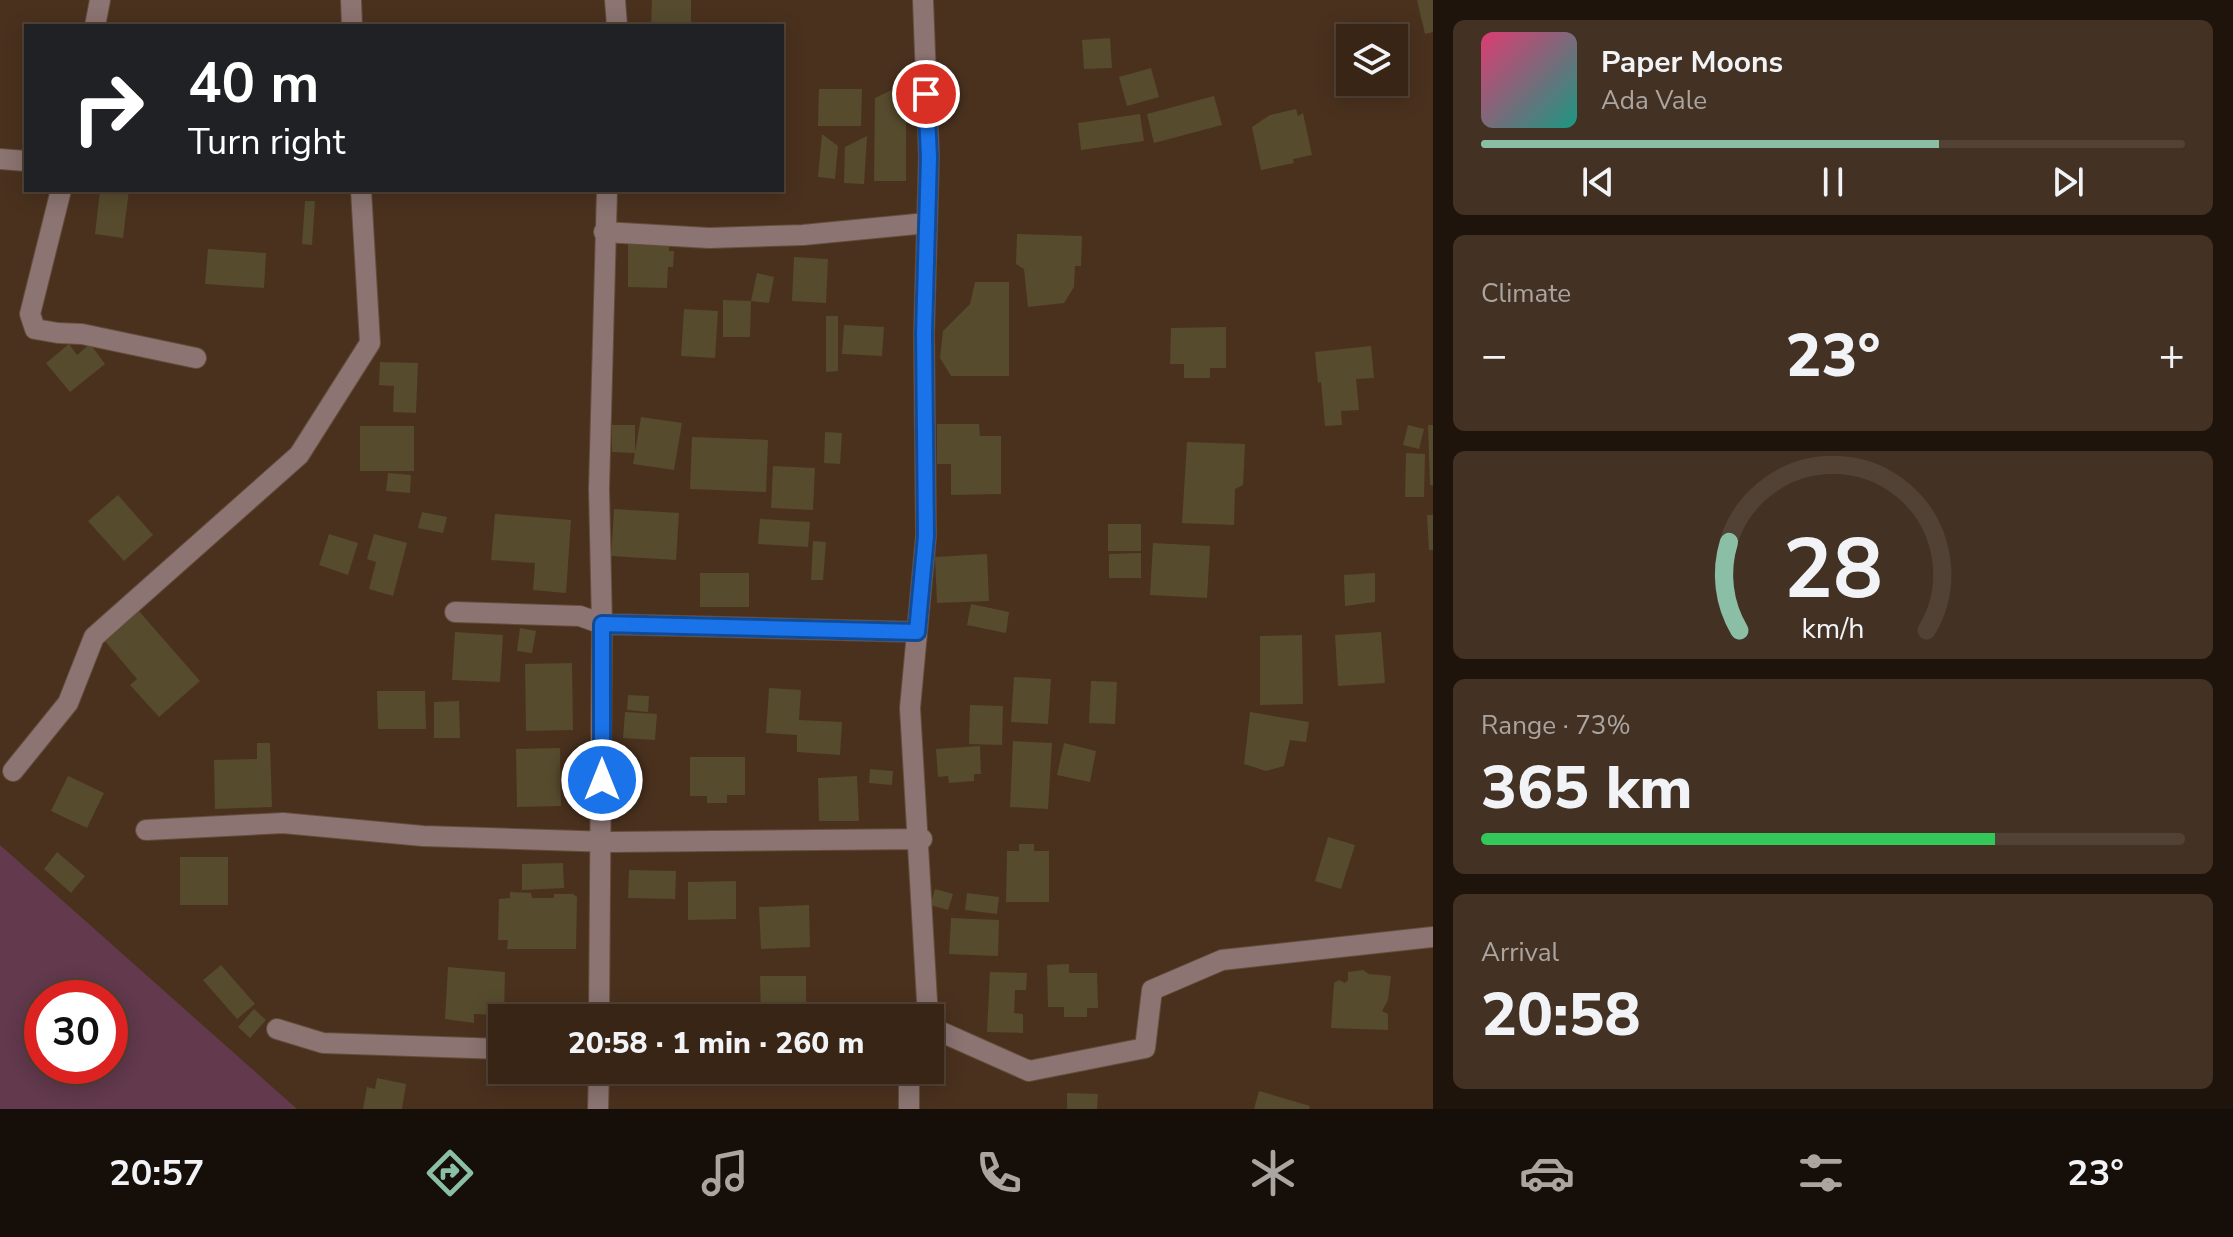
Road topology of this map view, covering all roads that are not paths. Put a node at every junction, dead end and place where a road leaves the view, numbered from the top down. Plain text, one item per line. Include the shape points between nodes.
1 (100, 0) edge
2 (351, 0) edge
3 (615, 0) edge
4 (923, 0) edge
5 (95, 24) edge
6 (352, 24) edge
7 (617, 24) edge
8 (0, 159) edge
9 (24, 161) edge
10 (60, 192) edge
11 (361, 192) edge
12 (607, 192) edge
13 (927, 223) junction
14 (604, 232) junction
15 (196, 358) dead end
16 (455, 612) dead end
17 (602, 624) junction
18 (917, 632) junction
19 (13, 771) dead end
20 (146, 830) dead end
21 (919, 839) junction
22 (602, 842) junction
23 (1433, 937) edge
24 (599, 1004) edge
25 (927, 1004) edge
26 (277, 1029) dead end
27 (944, 1033) edge
28 (488, 1049) edge
29 (599, 1084) edge
30 (909, 1084) edge
31 (598, 1109) edge
32 (909, 1109) edge

1 - 5 street
2 - 6 street
3 - 7 street
4 - 13 street
8 - 9 street
10 - 15 street via 30,314 35,329
11 - 19 street via 370,343 299,455 94,637 68,703
12 - 14 street
13 - 14 street via 709,238
13 - 18 street via 926,536
14 - 17 street
16 - 17 street via 580,616
17 - 18 street
17 - 22 street
18 - 21 street via 910,708
20 - 22 street via 283,823 423,836
21 - 22 street
21 - 25 street
22 - 24 street
23 - 27 street via 1222,960 1152,990 1145,1048 1029,1071
26 - 28 street via 323,1043
29 - 31 street
30 - 32 street

